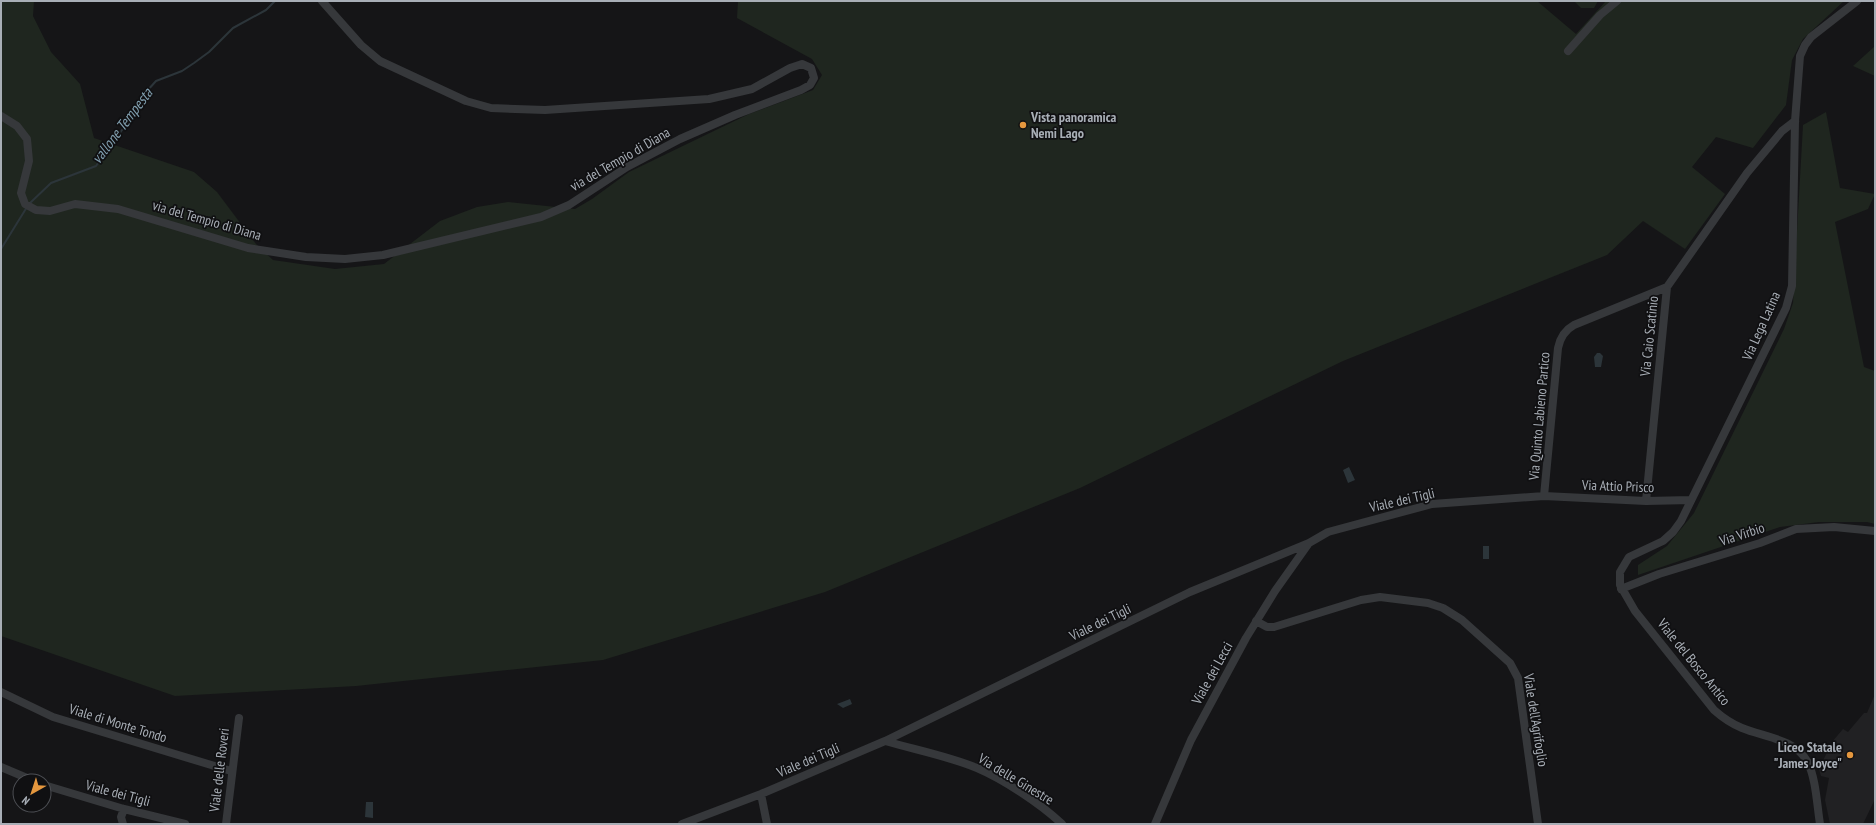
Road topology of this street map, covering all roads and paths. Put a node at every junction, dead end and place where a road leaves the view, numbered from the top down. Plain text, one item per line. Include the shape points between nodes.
1 (322, 1) edge
2 (1617, 1) edge
3 (1857, 1) edge
4 (1568, 51) dead end
5 (1, 116) edge
6 (1795, 121) junction
7 (1667, 287) junction
8 (1544, 496) junction
9 (1691, 500) junction
10 (1646, 501) junction
11 (1875, 531) edge
12 (1309, 544) junction
13 (1622, 589) junction
14 (1256, 621) junction
15 (1, 692) edge
16 (239, 718) dead end
17 (885, 741) junction
18 (1, 767) edge
19 (231, 771) junction
20 (15, 773) edge
21 (52, 787) edge
22 (761, 794) junction
23 (124, 809) junction
24 (123, 824) edge
25 (185, 824) edge
26 (226, 824) edge
27 (682, 824) edge
28 (767, 824) edge
29 (1062, 824) edge
30 (1155, 824) edge
31 (1538, 824) edge
32 (1820, 824) edge

1 - 5 street, via del Tempio di Diana via 361,45 380,61 462,99 488,107 545,110 709,99 752,89 802,64 811,68 814,78 801,90 700,130 646,156 569,205 550,214 515,225 440,240 391,254 345,259 306,257 248,248 118,209 75,204 50,211 36,210 24,202 20,193 29,161 27,139 17,126
2 - 4 street via 1600,15
3 - 6 street, Via Lega Latina via 1811,37 1803,48 1798,64
6 - 7 street, Via Caio Scatinio via 1782,131 1743,178
6 - 9 street, Via Lega Latina via 1791,294 1785,311
7 - 8 street, Via Quinto Labieno Partico via 1574,325 1562,337 1558,348
7 - 10 street, Via Caio Scatinio
8 - 10 street, Via Attio Prisco
8 - 12 street, Viale dei Tigli via 1432,504 1328,532
9 - 10 street, Via Attio Prisco
9 - 13 street, Via Lega Latina via 1671,535 1658,544 1634,553 1624,562 1619,577
11 - 13 street, Via Virbio via 1834,527 1796,529 1760,543 1659,574
12 - 14 street, Viale dei Lecci
12 - 17 street, Viale dei Tigli via 1190,592
13 - 32 street, Viale del Bosco Antico via 1635,611 1714,710 1736,726 1787,743 1804,756 1810,767
14 - 30 street, Viale dei Lecci via 1193,735
14 - 31 street, Viale dell'Agrifoglio via 1264,626 1274,627 1376,597 1428,603 1456,616 1499,652 1516,672
15 - 19 street, Viale di Monte Tondo via 53,717
16 - 19 street, Viale delle Roveri
17 - 22 street, Viale dei Tigli
17 - 29 street, Via delle Ginestre via 977,768 1028,798
18 - 20 street
19 - 26 street, Viale delle Roveri
21 - 23 street, Viale dei Tigli
22 - 27 street, Viale dei Tigli
22 - 28 street
23 - 24 street via 121,817
23 - 25 street, Viale dei Tigli

